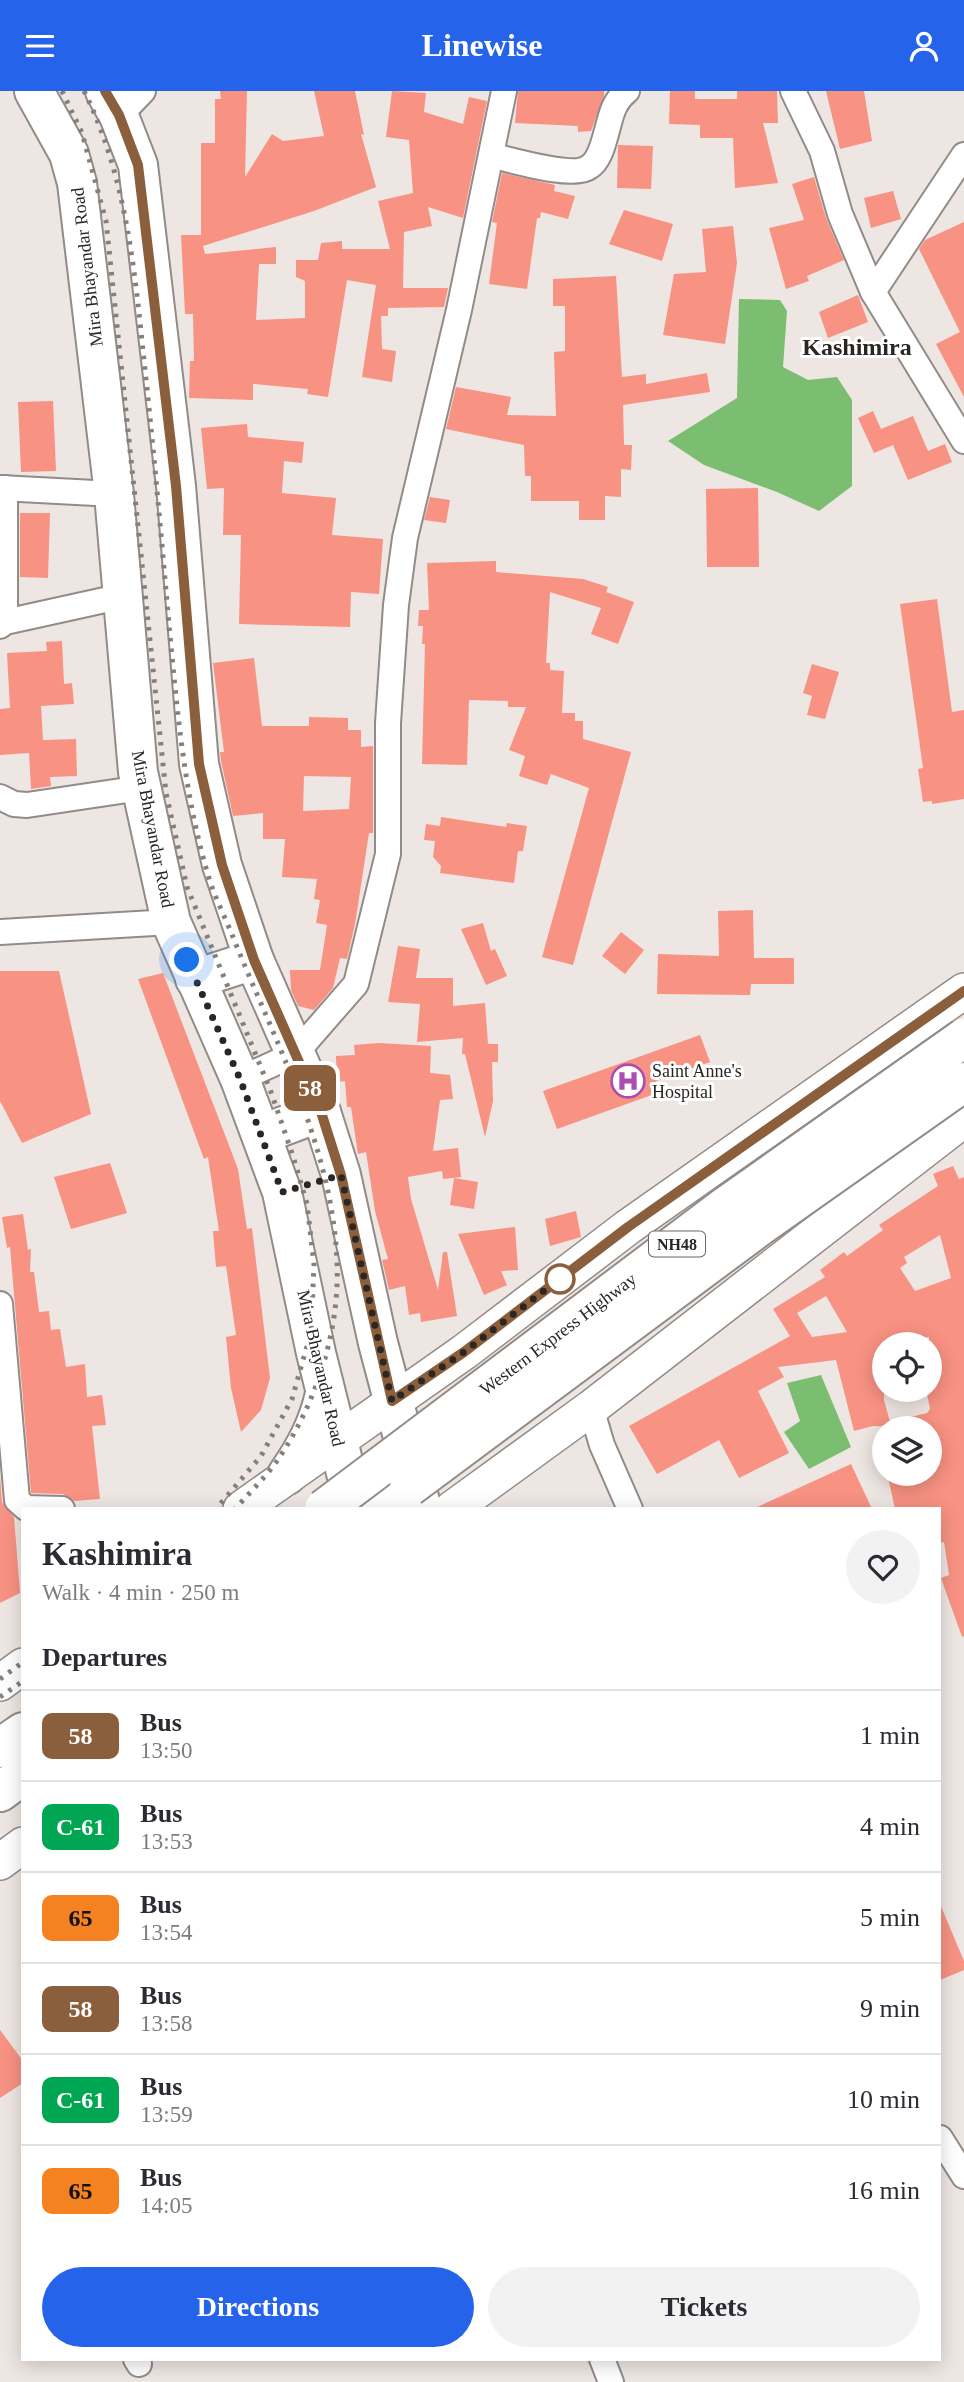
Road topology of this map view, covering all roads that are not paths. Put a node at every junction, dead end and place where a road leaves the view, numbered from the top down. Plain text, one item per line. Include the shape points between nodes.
1 (34, 91) edge
2 (504, 91) edge
3 (627, 91) edge
4 (793, 91) edge
5 (123, 99) edge
6 (964, 155) edge
7 (493, 156) junction
8 (873, 292) junction
9 (964, 441) edge
10 (2, 488) edge
11 (114, 494) junction
12 (123, 596) junction
13 (3, 624) edge
14 (141, 788) junction
15 (0, 797) edge
16 (172, 922) junction
17 (0, 932) edge
18 (254, 960) junction
19 (195, 979) junction
20 (964, 991) edge
21 (964, 1038) edge
22 (295, 1054) junction
23 (240, 1079) junction
24 (964, 1082) edge
25 (321, 1112) junction
26 (964, 1119) edge
27 (262, 1134) junction
28 (341, 1175) junction
29 (282, 1192) junction
30 (0, 1304) edge
31 (325, 1394) junction
32 (392, 1401) junction
33 (591, 1408) junction
34 (336, 1440) junction
35 (287, 1475) junction
36 (25, 1507) edge
37 (244, 1507) edge
38 (327, 1507) edge
39 (354, 1507) edge
40 (384, 1507) edge
41 (421, 1507) edge
42 (455, 1507) edge
43 (629, 1507) edge
44 (21, 1667) edge
45 (0, 1683) edge
46 (21, 1733) edge
47 (0, 1748) edge
48 (21, 1776) edge
49 (0, 1792) edge
50 (21, 1846) edge
51 (0, 1861) edge
52 (941, 2140) edge
53 (964, 2176) edge
54 (603, 2361) edge
55 (611, 2382) edge

1 - 11 main road, Mira Bhayandar Road via 69,154 77,183
2 - 7 street
3 - 7 street via 610,113 599,155 582,171
4 - 8 street via 822,151 839,214
5 - 18 main road via 138,165 176,486 199,764 222,865
6 - 8 street
7 - 22 street via 405,538 388,723 387,854 356,984
8 - 9 street
10 - 11 street
10 - 13 street
11 - 12 main road, Mira Bhayandar Road
12 - 13 street
12 - 14 main road, Mira Bhayandar Road
14 - 15 street via 27,805
14 - 16 main road, Mira Bhayandar Road
16 - 17 street
16 - 19 main road, Mira Bhayandar Road
18 - 19 main road
18 - 22 main road
19 - 23 main road, Mira Bhayandar Road
20 - 32 main road via 628,1227
21 - 38 main road, Western Express Highway / NH48, bridge via 737,1198
22 - 23 street
22 - 25 main road
23 - 27 main road, Mira Bhayandar Road
24 - 40 main road, Western Express Highway / NH48, bridge via 760,1226
25 - 27 main road
25 - 28 main road
26 - 33 main road
27 - 29 main road, Mira Bhayandar Road
28 - 29 main road
28 - 32 main road
29 - 31 main road, Mira Bhayandar Road
30 - 36 street via 17,1500
31 - 34 main road, Mira Bhayandar Road
31 - 35 main road via 319,1420
32 - 34 main road
32 - 41 main road
33 - 42 main road
33 - 43 street
34 - 35 main road
34 - 39 main road, Mira Bhayandar Road
35 - 37 main road
44 - 45 main road
46 - 47 main road
48 - 49 main road
50 - 51 main road
52 - 53 street
54 - 55 street

